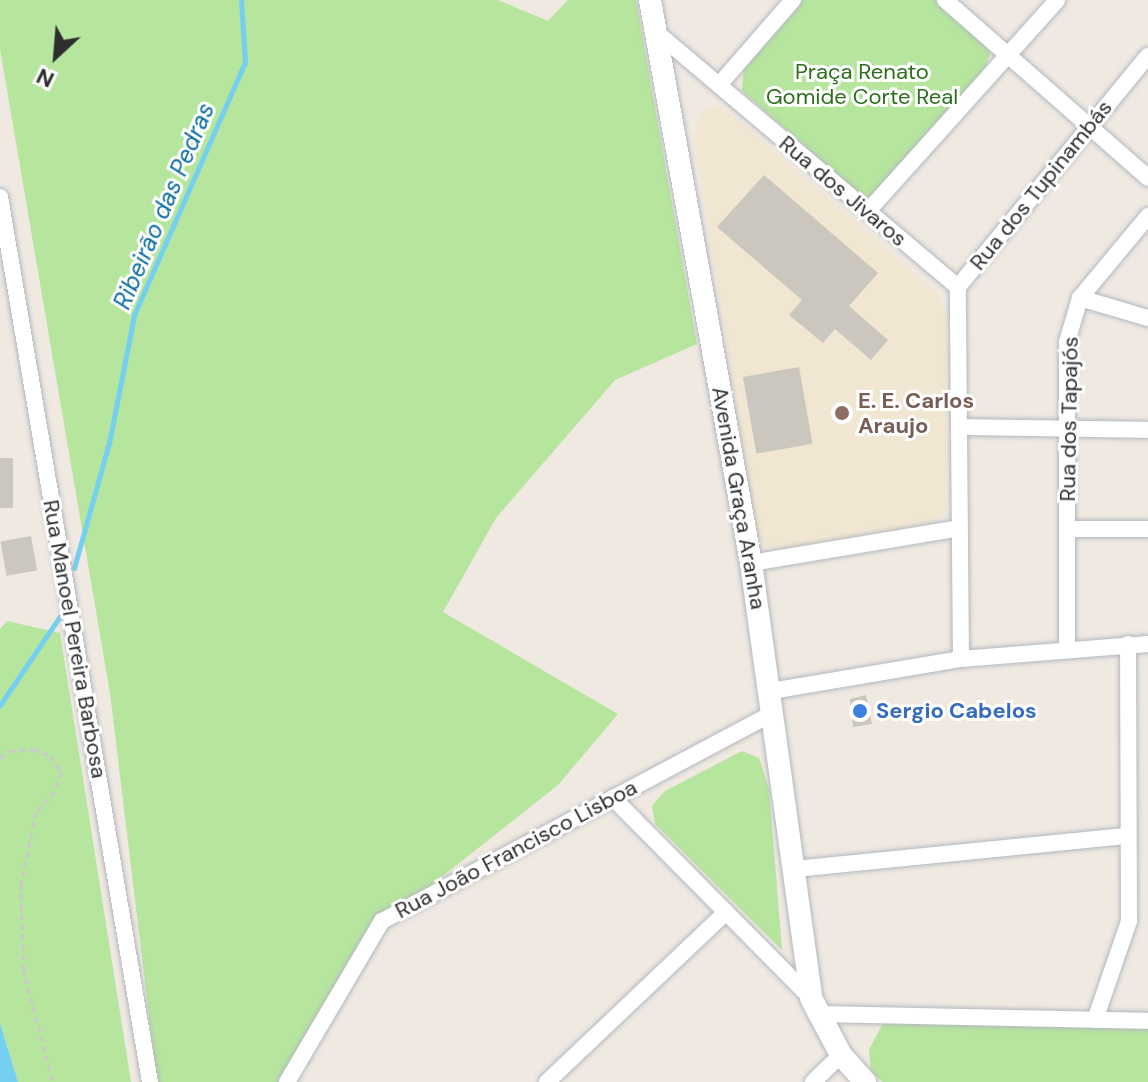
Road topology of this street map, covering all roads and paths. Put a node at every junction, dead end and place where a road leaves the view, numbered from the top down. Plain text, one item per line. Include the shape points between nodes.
1 (793, 0) edge
2 (945, 0) edge
3 (1057, 0) edge
4 (651, 1) edge
5 (656, 32) junction
6 (1008, 56) junction
7 (1148, 56) edge
8 (719, 85) junction
9 (1086, 126) junction
10 (1148, 178) edge
11 (0, 197) edge
12 (868, 211) junction
13 (1148, 216) edge
14 (958, 287) junction
15 (1080, 298) junction
16 (1148, 318) edge
17 (961, 427) junction
18 (1068, 430) junction
19 (1148, 430) edge
20 (960, 528) junction
21 (1068, 529) junction
22 (1148, 529) edge
23 (751, 563) junction
24 (1128, 644) junction
25 (1148, 644) edge
26 (1067, 649) junction
27 (961, 659) junction
28 (773, 702) junction
29 (0, 758) edge
30 (613, 798) junction
31 (1127, 836) junction
32 (795, 869) junction
33 (726, 912) junction
34 (814, 1006) junction
35 (1095, 1020) junction
36 (1148, 1021) edge
37 (841, 1055) junction
38 (53, 1082) edge
39 (150, 1082) edge
40 (287, 1082) edge
41 (547, 1082) edge
42 (813, 1082) edge
43 (865, 1082) edge

1 - 8 street
2 - 6 street
3 - 6 street
4 - 5 street, Avenida Graça Aranha
5 - 8 street, Rua dos Jivaros
5 - 23 street, Avenida Graça Aranha
6 - 9 street
6 - 12 street
7 - 9 street, Rua dos Tupinambás
8 - 12 street, Rua dos Jivaros
9 - 10 street
9 - 14 street, Rua dos Tupinambás
11 - 39 street, Rua Manoel Pereira Barbosa
12 - 14 street, Rua dos Jivaros
13 - 15 street, Rua dos Tapajós
14 - 17 street, Rua dos Tupinambás
15 - 16 street
15 - 18 street, Rua dos Tapajós via 1067,342
17 - 18 street
17 - 20 street, Rua dos Tupinambás
18 - 19 street
18 - 21 street, Rua dos Tapajós
20 - 23 street
20 - 27 street, Rua dos Tupinambás
21 - 22 street
21 - 26 street, Rua dos Tapajós
23 - 28 street, Avenida Graça Aranha
24 - 25 street, Rua João Francisco Lisboa
24 - 26 street, Rua João Francisco Lisboa
24 - 31 street
26 - 27 street, Rua João Francisco Lisboa
27 - 28 street, Rua João Francisco Lisboa
28 - 30 street, Rua João Francisco Lisboa
28 - 32 street, Avenida Graça Aranha
29 - 38 path via 9,751 33,749 51,756 61,772 55,791 36,812 21,884 23,968
30 - 33 street
30 - 40 street, Rua João Francisco Lisboa via 382,921
31 - 32 street
31 - 35 street via 1129,921
32 - 34 street, Avenida Graça Aranha
33 - 34 street
33 - 41 street
34 - 35 street
34 - 37 street
35 - 36 street
37 - 42 street
37 - 43 street

